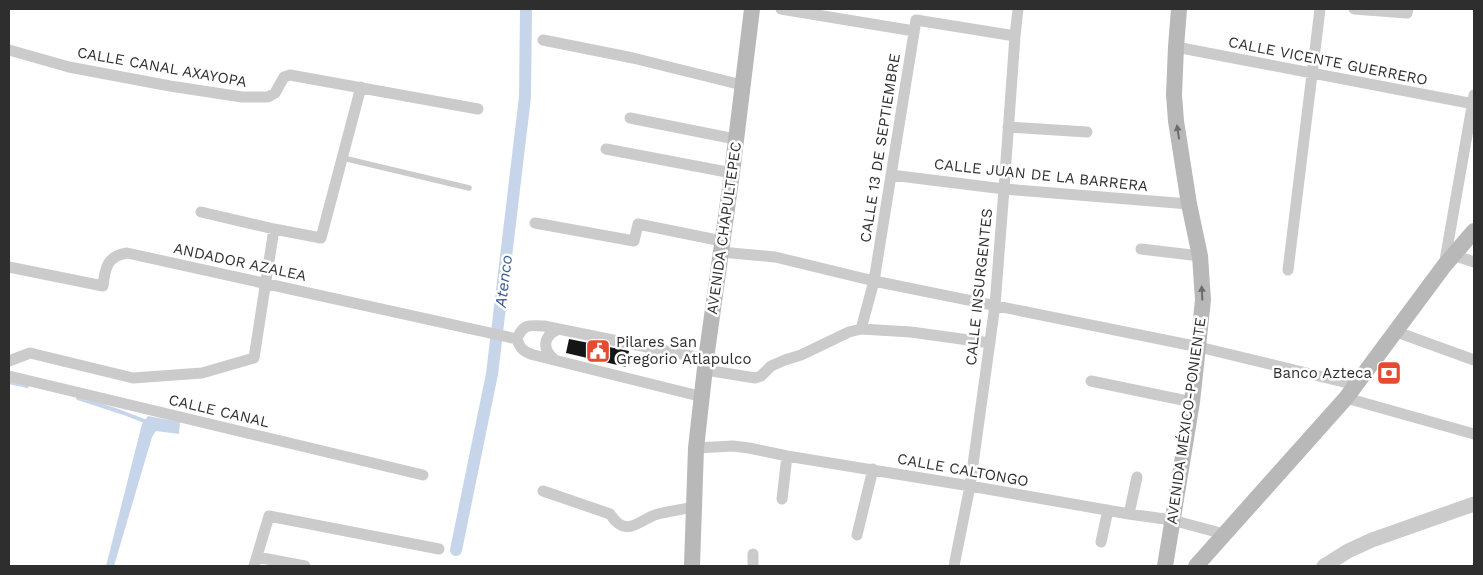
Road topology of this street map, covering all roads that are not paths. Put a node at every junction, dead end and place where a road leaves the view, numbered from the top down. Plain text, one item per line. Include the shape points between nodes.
1 (752, 9) edge
2 (781, 9) edge
3 (1018, 9) edge
4 (1178, 9) edge
5 (1320, 9) edge
6 (1354, 9) edge
7 (1408, 9) edge
8 (916, 20) edge
9 (1015, 36) junction
10 (543, 40) dead end
11 (1176, 47) junction
12 (9, 50) edge
13 (1312, 74) junction
14 (742, 85) junction
15 (360, 87) junction
16 (1474, 101) edge
17 (478, 109) dead end
18 (630, 118) dead end
19 (1008, 127) junction
20 (1087, 132) dead end
21 (735, 139) junction
22 (606, 149) dead end
23 (343, 158) junction
24 (732, 172) junction
25 (891, 175) junction
26 (468, 188) dead end
27 (1004, 189) junction
28 (1189, 204) junction
29 (202, 212) dead end
30 (535, 223) dead end
31 (274, 229) junction
32 (1474, 231) edge
33 (721, 246) junction
34 (1141, 249) dead end
35 (1200, 256) junction
36 (1448, 261) junction
37 (1474, 262) edge
38 (9, 267) edge
39 (1288, 270) dead end
40 (874, 281) junction
41 (266, 283) junction
42 (994, 305) junction
43 (861, 328) junction
44 (559, 330) junction
45 (1394, 331) junction
46 (517, 339) junction
47 (990, 343) junction
48 (1199, 347) junction
49 (555, 360) junction
50 (1474, 360) edge
51 (9, 361) edge
52 (706, 364) junction
53 (9, 376) edge
54 (1091, 381) dead end
55 (1356, 385) junction
56 (703, 396) junction
57 (1346, 398) junction
58 (1192, 402) junction
59 (1474, 434) edge
60 (696, 448) junction
61 (787, 456) junction
62 (873, 469) junction
63 (423, 475) dead end
64 (1137, 477) dead end
65 (970, 486) junction
66 (543, 491) dead end
67 (782, 499) dead end
68 (1474, 504) edge
69 (693, 507) junction
70 (1108, 510) junction
71 (1129, 514) junction
72 (1172, 520) junction
73 (1224, 534) junction
74 (857, 535) dead end
75 (1101, 542) dead end
76 (439, 548) dead end
77 (752, 554) dead end
78 (256, 562) edge
79 (305, 566) edge
80 (692, 566) edge
81 (753, 566) edge
82 (954, 566) edge
83 (1165, 566) edge
84 (1196, 566) edge
85 (1324, 566) edge

1 - 14 main road, AVENIDA CHAPULTEPEC
2 - 8 street
3 - 9 street, CALLE INSURGENTES
4 - 11 main road, AVENIDA MÉXICO-PONIENTE
5 - 13 street
6 - 7 street via 1407,12
8 - 9 street
8 - 25 street, CALLE 13 DE SEPTIEMBRE
9 - 19 street, CALLE INSURGENTES
10 - 14 street
11 - 13 street, CALLE VICENTE GUERRERO
28 -> 11 main road, AVENIDA MÉXICO-PONIENTE via 1176,121
12 - 15 street, CALLE CANAL AXAYOPA via 69,67 242,97 272,95 284,77 290,74
13 - 16 street, CALLE VICENTE GUERRERO
13 - 39 street
14 - 21 main road, AVENIDA CHAPULTEPEC
15 - 17 street, CALLE CANAL AXAYOPA
15 - 23 street
16 - 36 street
18 - 21 street
19 - 20 street
19 - 27 street, CALLE INSURGENTES
21 - 24 main road, AVENIDA CHAPULTEPEC
22 - 24 street
23 - 26 lane
23 - 31 street via 321,238
24 - 33 main road, AVENIDA CHAPULTEPEC
25 - 27 street, CALLE JUAN DE LA BARRERA
25 - 40 street, CALLE 13 DE SEPTIEMBRE
27 - 28 street, CALLE JUAN DE LA BARRERA
27 - 42 street, CALLE INSURGENTES
28 - 35 main road, AVENIDA MÉXICO-PONIENTE
29 - 31 street
30 - 33 street via 634,241 638,224
31 - 41 street
32 - 36 main road
33 - 40 street
33 - 52 main road, AVENIDA CHAPULTEPEC
34 - 35 street
48 -> 35 main road, AVENIDA MÉXICO-PONIENTE via 1203,300
36 - 37 street
36 - 45 main road
38 - 41 street, ANDADOR AZALEA via 103,286 110,260 117,254 127,253
40 - 42 street
40 - 43 street, CALLE 13 DE SEPTIEMBRE
41 - 46 street, ANDADOR AZALEA
41 - 51 street via 254,358 202,372 133,378 30,353
42 - 47 street, CALLE INSURGENTES
42 - 48 street
43 - 47 street
43 - 52 street via 771,366 755,378
44 - 46 street via 526,326
44 - 49 street via 552,332 546,345 548,354
44 - 52 street
45 - 50 street
45 - 55 main road
46 - 49 street via 524,352
47 - 65 street, CALLE INSURGENTES
48 - 55 street
48 - 58 main road, AVENIDA MÉXICO-PONIENTE
49 - 56 street
52 - 56 main road, AVENIDA CHAPULTEPEC
53 - 63 street, CALLE CANAL
54 - 58 street
55 - 57 main road
56 - 60 main road, AVENIDA CHAPULTEPEC
57 - 59 street
57 - 73 main road
58 - 72 main road, AVENIDA MÉXICO-PONIENTE
60 - 61 street, CALLE CALTONGO via 733,446
60 - 69 main road, AVENIDA CHAPULTEPEC
61 - 62 street, CALLE CALTONGO
61 - 67 street
62 - 65 street, CALLE CALTONGO
62 - 74 street
64 - 71 street
65 - 70 street, CALLE CALTONGO
65 - 82 street, CALLE INSURGENTES
66 - 69 street via 610,514 616,523 624,526 637,525 656,514
68 - 85 street via 1372,540
69 - 80 main road, AVENIDA CHAPULTEPEC
70 - 71 street, CALLE CALTONGO
70 - 75 street
71 - 72 street, CALLE CALTONGO
72 - 73 street, CALLE CALTONGO
72 - 83 main road, AVENIDA MÉXICO-PONIENTE
73 - 84 main road
76 - 78 street via 269,516
77 - 81 street
78 - 79 street

